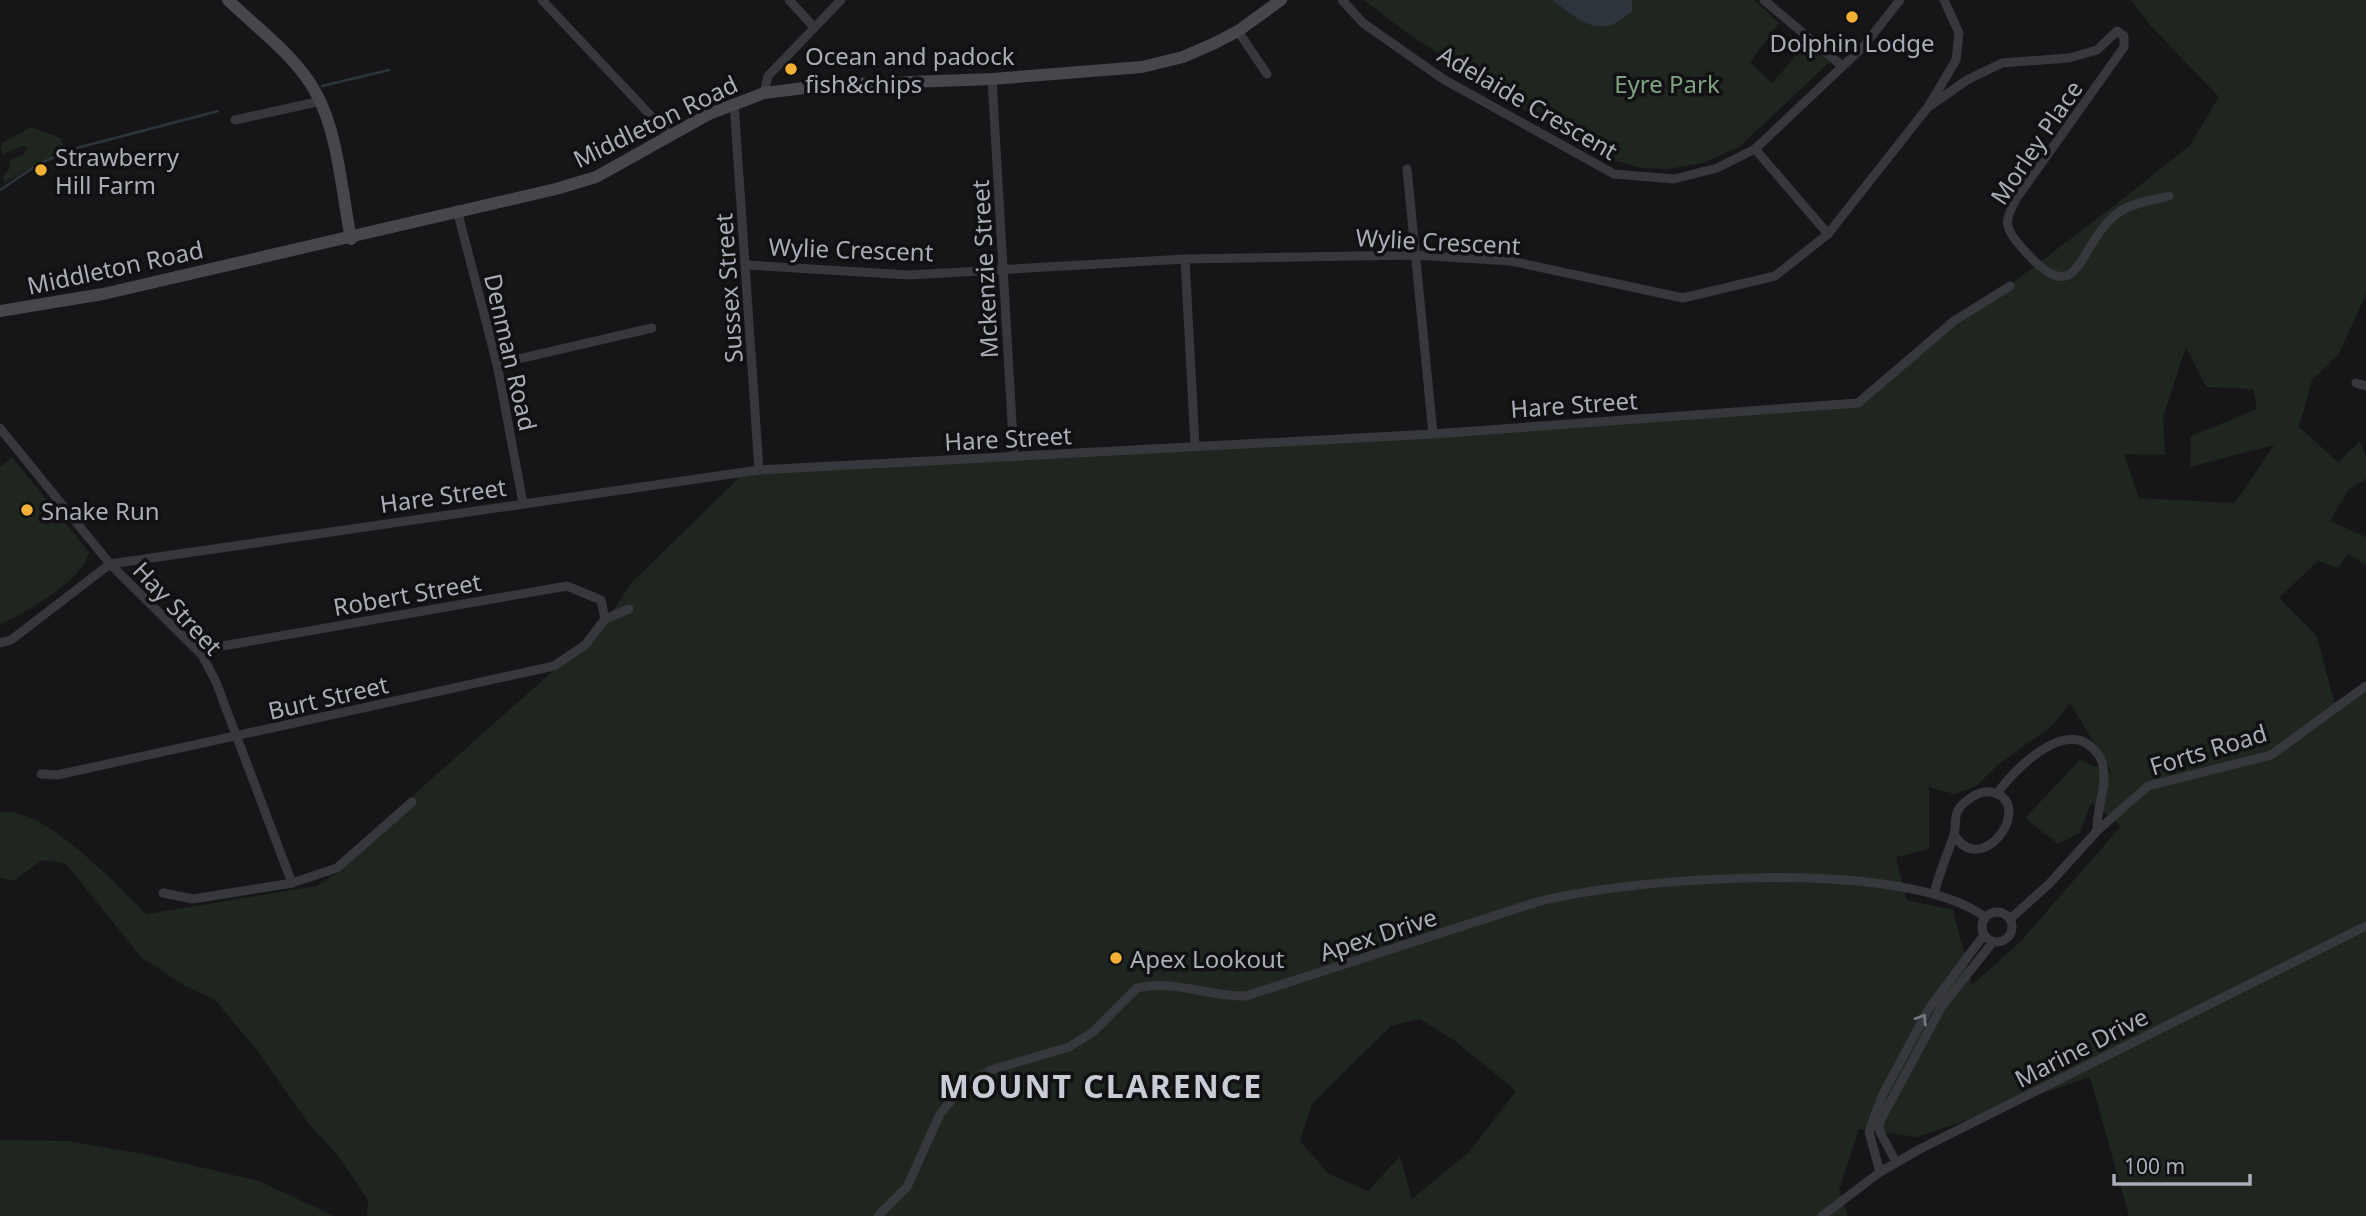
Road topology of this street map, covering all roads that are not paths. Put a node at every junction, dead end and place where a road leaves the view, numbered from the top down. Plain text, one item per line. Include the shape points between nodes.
1 (228, 0) edge
2 (542, 0) edge
3 (789, 0) edge
4 (841, 0) edge
5 (1281, 0) edge
6 (1342, 0) edge
7 (1764, 0) edge
8 (1900, 0) edge
9 (1944, 0) edge
10 (813, 26) junction
11 (1238, 31) junction
12 (1842, 66) junction
13 (1267, 74) dead end
14 (992, 79) junction
15 (764, 93) junction
16 (321, 101) junction
17 (734, 103) junction
18 (1928, 107) junction
19 (235, 120) dead end
20 (669, 135) junction
21 (1755, 149) junction
22 (1407, 169) dead end
23 (2169, 196) dead end
24 (457, 210) junction
25 (1828, 234) junction
26 (351, 239) junction
27 (1415, 255) junction
28 (1185, 258) junction
29 (747, 265) junction
30 (1004, 267) junction
31 (2010, 286) dead end
32 (0, 311) edge
33 (652, 328) dead end
34 (497, 364) junction
35 (0, 428) edge
36 (1433, 434) junction
37 (1195, 446) junction
38 (1014, 457) junction
39 (759, 471) junction
40 (523, 503) junction
41 (110, 564) junction
42 (629, 609) dead end
43 (605, 618) junction
44 (0, 643) edge
45 (202, 655) junction
46 (2366, 686) edge
47 (237, 738) junction
48 (41, 774) dead end
49 (1997, 794) junction
50 (412, 802) dead end
51 (2097, 831) junction
52 (1955, 836) junction
53 (292, 883) junction
54 (163, 893) dead end
55 (1934, 894) junction
56 (1985, 917) junction
57 (2010, 919) junction
58 (2366, 926) edge
59 (1984, 935) junction
60 (1993, 942) junction
61 (1896, 1162) junction
62 (1880, 1172) junction
63 (878, 1216) edge
64 (1822, 1216) edge

1 - 16 main road via 306,77
2 - 20 street
3 - 10 street
4 - 10 street
5 - 11 main road, Middleton Road
6 - 21 street, Adelaide Crescent via 1363,23 1443,79 1614,174 1653,179 1696,176
7 - 12 street
8 - 12 street, Adelaide Crescent
9 - 18 street, Wylie Crescent via 1959,33 1956,60
10 - 15 street via 768,76
11 - 13 street
11 - 14 main road, Middleton Road via 1183,57 1142,67
12 - 21 street, Adelaide Crescent
14 - 15 main road, Middleton Road via 829,85
14 - 30 street, Mckenzie Street
15 - 17 main road, Middleton Road
16 - 19 street
16 - 26 main road
17 - 20 main road, Middleton Road
17 - 29 street, Sussex Street
18 - 23 street, Morley Place via 2002,63 2069,58 2097,50 2117,32 2124,36 2124,47 2016,200 2007,228 2033,260 2060,278 2070,275 2119,212
18 - 25 street, Wylie Crescent
20 - 24 main road, Middleton Road via 596,177
21 - 25 street
22 - 27 street
24 - 26 main road, Middleton Road
24 - 34 street, Denman Road
25 - 27 street, Wylie Crescent via 1774,276 1683,298 1511,261
26 - 32 main road, Middleton Road via 103,294
27 - 28 street, Wylie Crescent
27 - 36 street
28 - 30 street, Wylie Crescent
28 - 37 street
29 - 30 street, Wylie Crescent via 910,275
29 - 39 street, Sussex Street
30 - 38 street, Mckenzie Street
31 - 36 street, Hare Street via 1954,321 1858,403
33 - 34 street
34 - 40 street, Denman Road
35 - 41 street, Hay Street
36 - 37 street, Hare Street
37 - 38 street, Hare Street
38 - 39 street, Hare Street
39 - 40 street, Hare Street
40 - 41 street, Hare Street
41 - 44 street, Hare Street via 11,640
41 - 45 street, Hay Street
42 - 43 street
43 - 45 street, Robert Street via 601,600 567,586 211,648
43 - 47 street, Burt Street via 585,645 554,666
45 - 47 street, Hay Street
46 - 51 street, Forts Road via 2271,755 2148,786
47 - 48 street, Burt Street via 57,775
47 - 53 street, Hay Street
49 - 51 street via 2036,754 2068,738 2083,741 2097,752 2104,766
49 - 52 street via 1984,792 1965,801 1953,824
49 - 52 street via 2007,803 2009,813 1997,838 1974,849 1963,846
50 - 53 street via 337,868
51 - 57 street, Forts Road
52 - 55 street
53 - 54 street via 193,898
55 - 56 street, Apex Drive
55 - 63 street, Apex Drive via 1849,881 1738,878 1611,886 1537,902 1246,996 1149,985 1137,988 1093,1031 1069,1047 991,1070 963,1086 940,1114 907,1187
56 - 57 street via 1998,911
56 - 59 street
57 - 60 street via 2009,936
58 - 61 street, Marine Drive
59 - 60 street
62 -> 59 street via 1869,1132 1882,1096 1927,1010
60 - 61 street via 1930,1025 1879,1123
61 - 62 street, Marine Drive
62 - 64 street, Marine Drive

